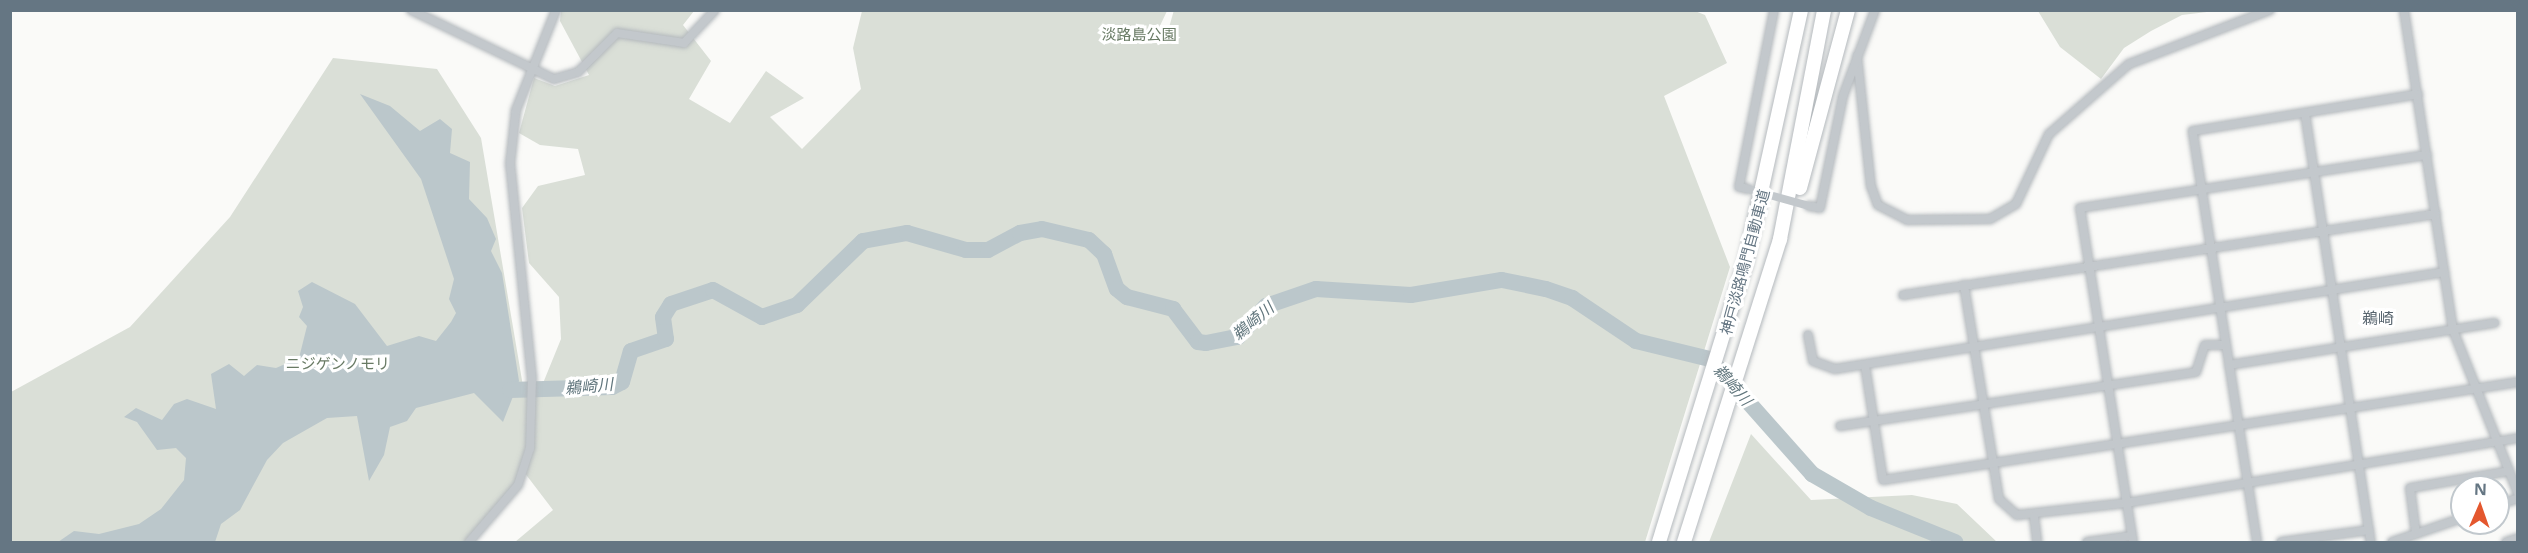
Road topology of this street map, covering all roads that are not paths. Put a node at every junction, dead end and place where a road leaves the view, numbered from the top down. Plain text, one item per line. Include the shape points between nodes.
1 (411, 10) edge
2 (556, 10) edge
3 (715, 10) edge
4 (1774, 10) edge
5 (1801, 10) edge
6 (1824, 10) edge
7 (1848, 10) edge
8 (1875, 10) edge
9 (2270, 10) edge
10 (2404, 10) edge
11 (1857, 56) junction
12 (531, 70) junction
13 (2418, 94) junction
14 (2305, 113) junction
15 (2427, 155) junction
16 (2314, 172) junction
17 (2202, 189) junction
18 (2436, 214) junction
19 (2323, 231) junction
20 (1780, 239) junction
21 (2211, 248) junction
22 (2089, 266) junction
23 (2444, 272) junction
24 (1964, 285) junction
25 (2332, 289) junction
26 (1903, 294) dead end
27 (2220, 308) junction
28 (2495, 323) dead end
29 (2099, 329) junction
30 (2453, 330) junction
31 (1808, 334) dead end
32 (2226, 345) junction
33 (1974, 348) junction
34 (2341, 348) junction
35 (1865, 365) junction
36 (2229, 365) junction
37 (2517, 382) edge
38 (2108, 385) junction
39 (2476, 388) junction
40 (1984, 404) junction
41 (2350, 408) junction
42 (1874, 421) junction
43 (2239, 425) junction
44 (1840, 426) dead end
45 (2517, 438) edge
46 (2497, 440) junction
47 (2117, 443) junction
48 (1994, 463) junction
49 (2358, 464) junction
50 (2509, 471) junction
51 (2248, 482) junction
52 (2517, 493) edge
53 (2126, 503) junction
54 (2034, 516) junction
55 (2450, 523) edge
56 (2368, 530) junction
57 (2412, 538) edge
58 (2517, 538) edge
59 (1686, 539) edge
60 (2132, 539) edge
61 (469, 543) edge
62 (1659, 543) edge
63 (2037, 543) edge
64 (2087, 543) edge
65 (2257, 543) edge
66 (2281, 543) edge
67 (2370, 543) edge
68 (2392, 543) edge
69 (2506, 543) edge

1 - 12 street
2 - 12 street
3 - 12 street via 684,43 617,33 568,78 554,79
4 - 11 street, bridge via 1739,187 1820,208 1843,96
5 - 62 highway, 神戸淡路鳴門自動車道 via 1745,265
6 - 20 highway, 神戸淡路鳴門自動車道
7 - 20 highway via 1821,125
8 - 11 street
9 - 11 street via 2129,64 2049,134 2016,204 1990,219 1907,220 1878,205 1870,186
10 - 13 street
12 - 61 street via 516,110 510,164 532,379 524,471
13 - 14 street
13 - 15 street
14 - 16 street
14 - 17 street via 2193,131
15 - 16 street
15 - 18 street
16 - 17 street
16 - 19 street
17 - 21 street
17 - 22 street via 2080,208
18 - 19 street
18 - 23 street
19 - 21 street
19 - 25 street
20 - 59 highway, 神戸淡路鳴門自動車道
21 - 22 street
21 - 27 street
22 - 24 street
22 - 29 street
23 - 25 street
23 - 30 street
24 - 26 street
24 - 33 street
25 - 27 street
25 - 34 street
27 - 29 street
27 - 32 street
28 - 30 street
29 - 33 street
29 - 38 street
30 - 34 street
30 - 39 street
31 - 35 street via 1814,361 1821,367
32 - 36 street
32 - 38 street via 2205,345 2196,372
33 - 35 street
33 - 40 street
34 - 36 street
34 - 41 street
35 - 42 street
36 - 43 street
37 - 39 street
38 - 40 street
38 - 47 street
39 - 41 street
39 - 46 street
40 - 42 street
40 - 48 street
41 - 43 street
41 - 49 street
42 - 44 street
42 - 48 street via 1883,480
43 - 47 street
43 - 51 street
45 - 46 street
46 - 49 street
46 - 50 street
47 - 48 street
47 - 53 street
48 - 54 street via 2000,499 2017,515
49 - 51 street
49 - 56 street
50 - 52 street
50 - 57 street via 2410,488
51 - 53 street
51 - 65 street
53 - 54 street
53 - 60 street
54 - 63 street
55 - 57 street
56 - 66 street
56 - 67 street
57 - 68 street
58 - 69 street
60 - 64 street

